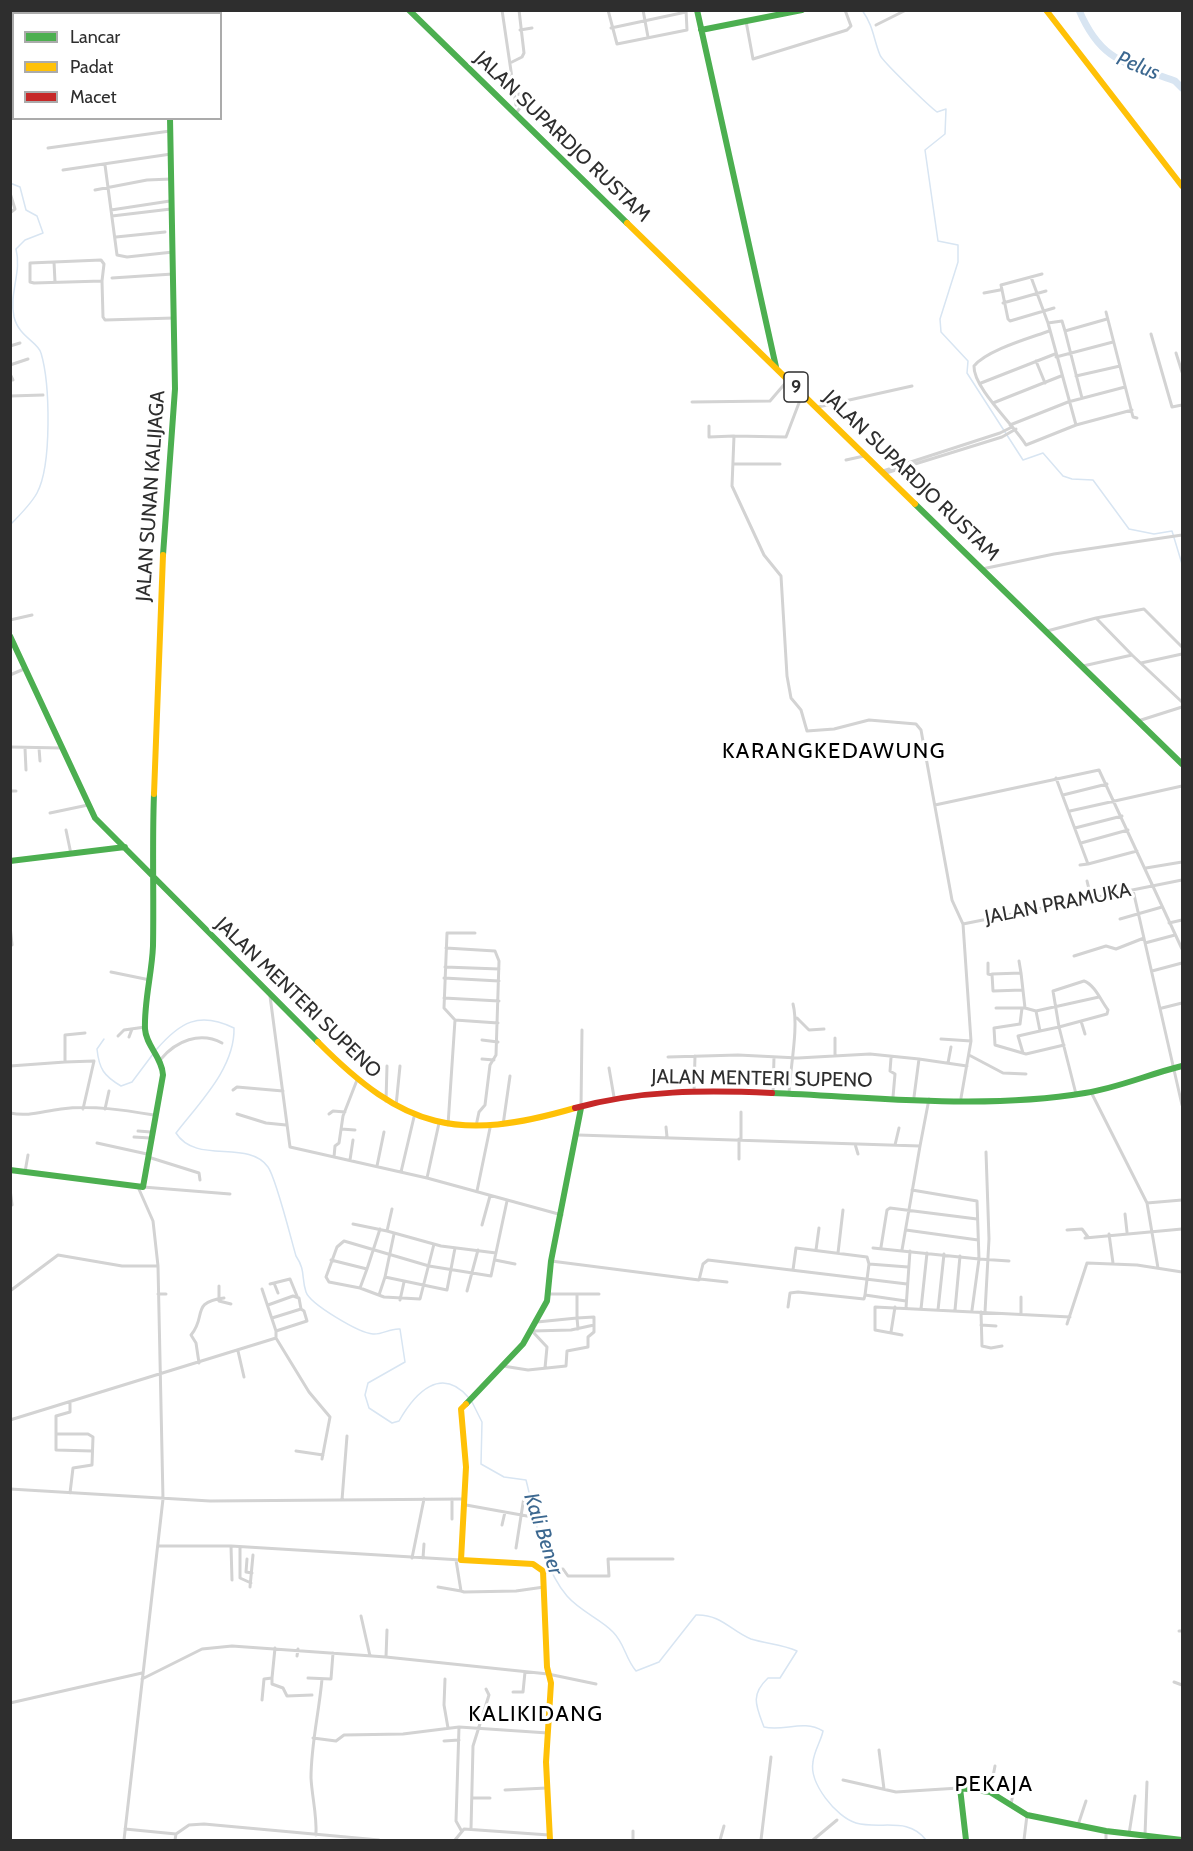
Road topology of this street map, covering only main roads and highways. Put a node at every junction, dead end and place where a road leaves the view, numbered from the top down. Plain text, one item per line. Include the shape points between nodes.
1 (409, 10) edge
2 (697, 10) edge
3 (802, 10) edge
4 (1046, 10) edge
5 (701, 30) junction
6 (170, 120) edge
7 (1182, 186) edge
8 (776, 367) junction
9 (10, 636) edge
10 (14, 650) edge
11 (1182, 764) edge
12 (125, 847) junction
13 (10, 861) edge
14 (151, 875) junction
15 (1179, 1067) edge
16 (581, 1108) junction
17 (10, 1170) edge
18 (550, 1838) edge
19 (966, 1840) edge
20 (1182, 1840) edge

1 - 8 main road, JALAN SUPARDJO RUSTAM / 9
2 - 5 main road
3 - 5 main road
4 - 7 main road
5 - 8 main road
6 - 14 main road, JALAN SUNAN KALIJAGA via 175,389 162,570
8 - 11 main road, JALAN SUPARDJO RUSTAM / 9
9 - 10 main road, JALAN MENTERI SUPENO
10 - 12 main road, JALAN MENTERI SUPENO via 64,748 88,806
12 - 13 main road
12 - 14 main road, JALAN MENTERI SUPENO
14 - 16 main road, JALAN MENTERI SUPENO via 357,1080 386,1103 414,1117 476,1128 502,1127
14 - 17 main road, JALAN SUNAN KALIJAGA via 153,947 145,1027 164,1071 140,1187
15 - 16 main road, JALAN MENTERI SUPENO via 1076,1095 929,1099 660,1092
16 - 18 main road via 550,1261 548,1294 537,1322 503,1366 460,1410 466,1446 466,1502 459,1560 533,1564 546,1572 548,1674 552,1683 547,1788
19 - 20 main road via 960,1788 990,1792 1027,1815 1106,1831

